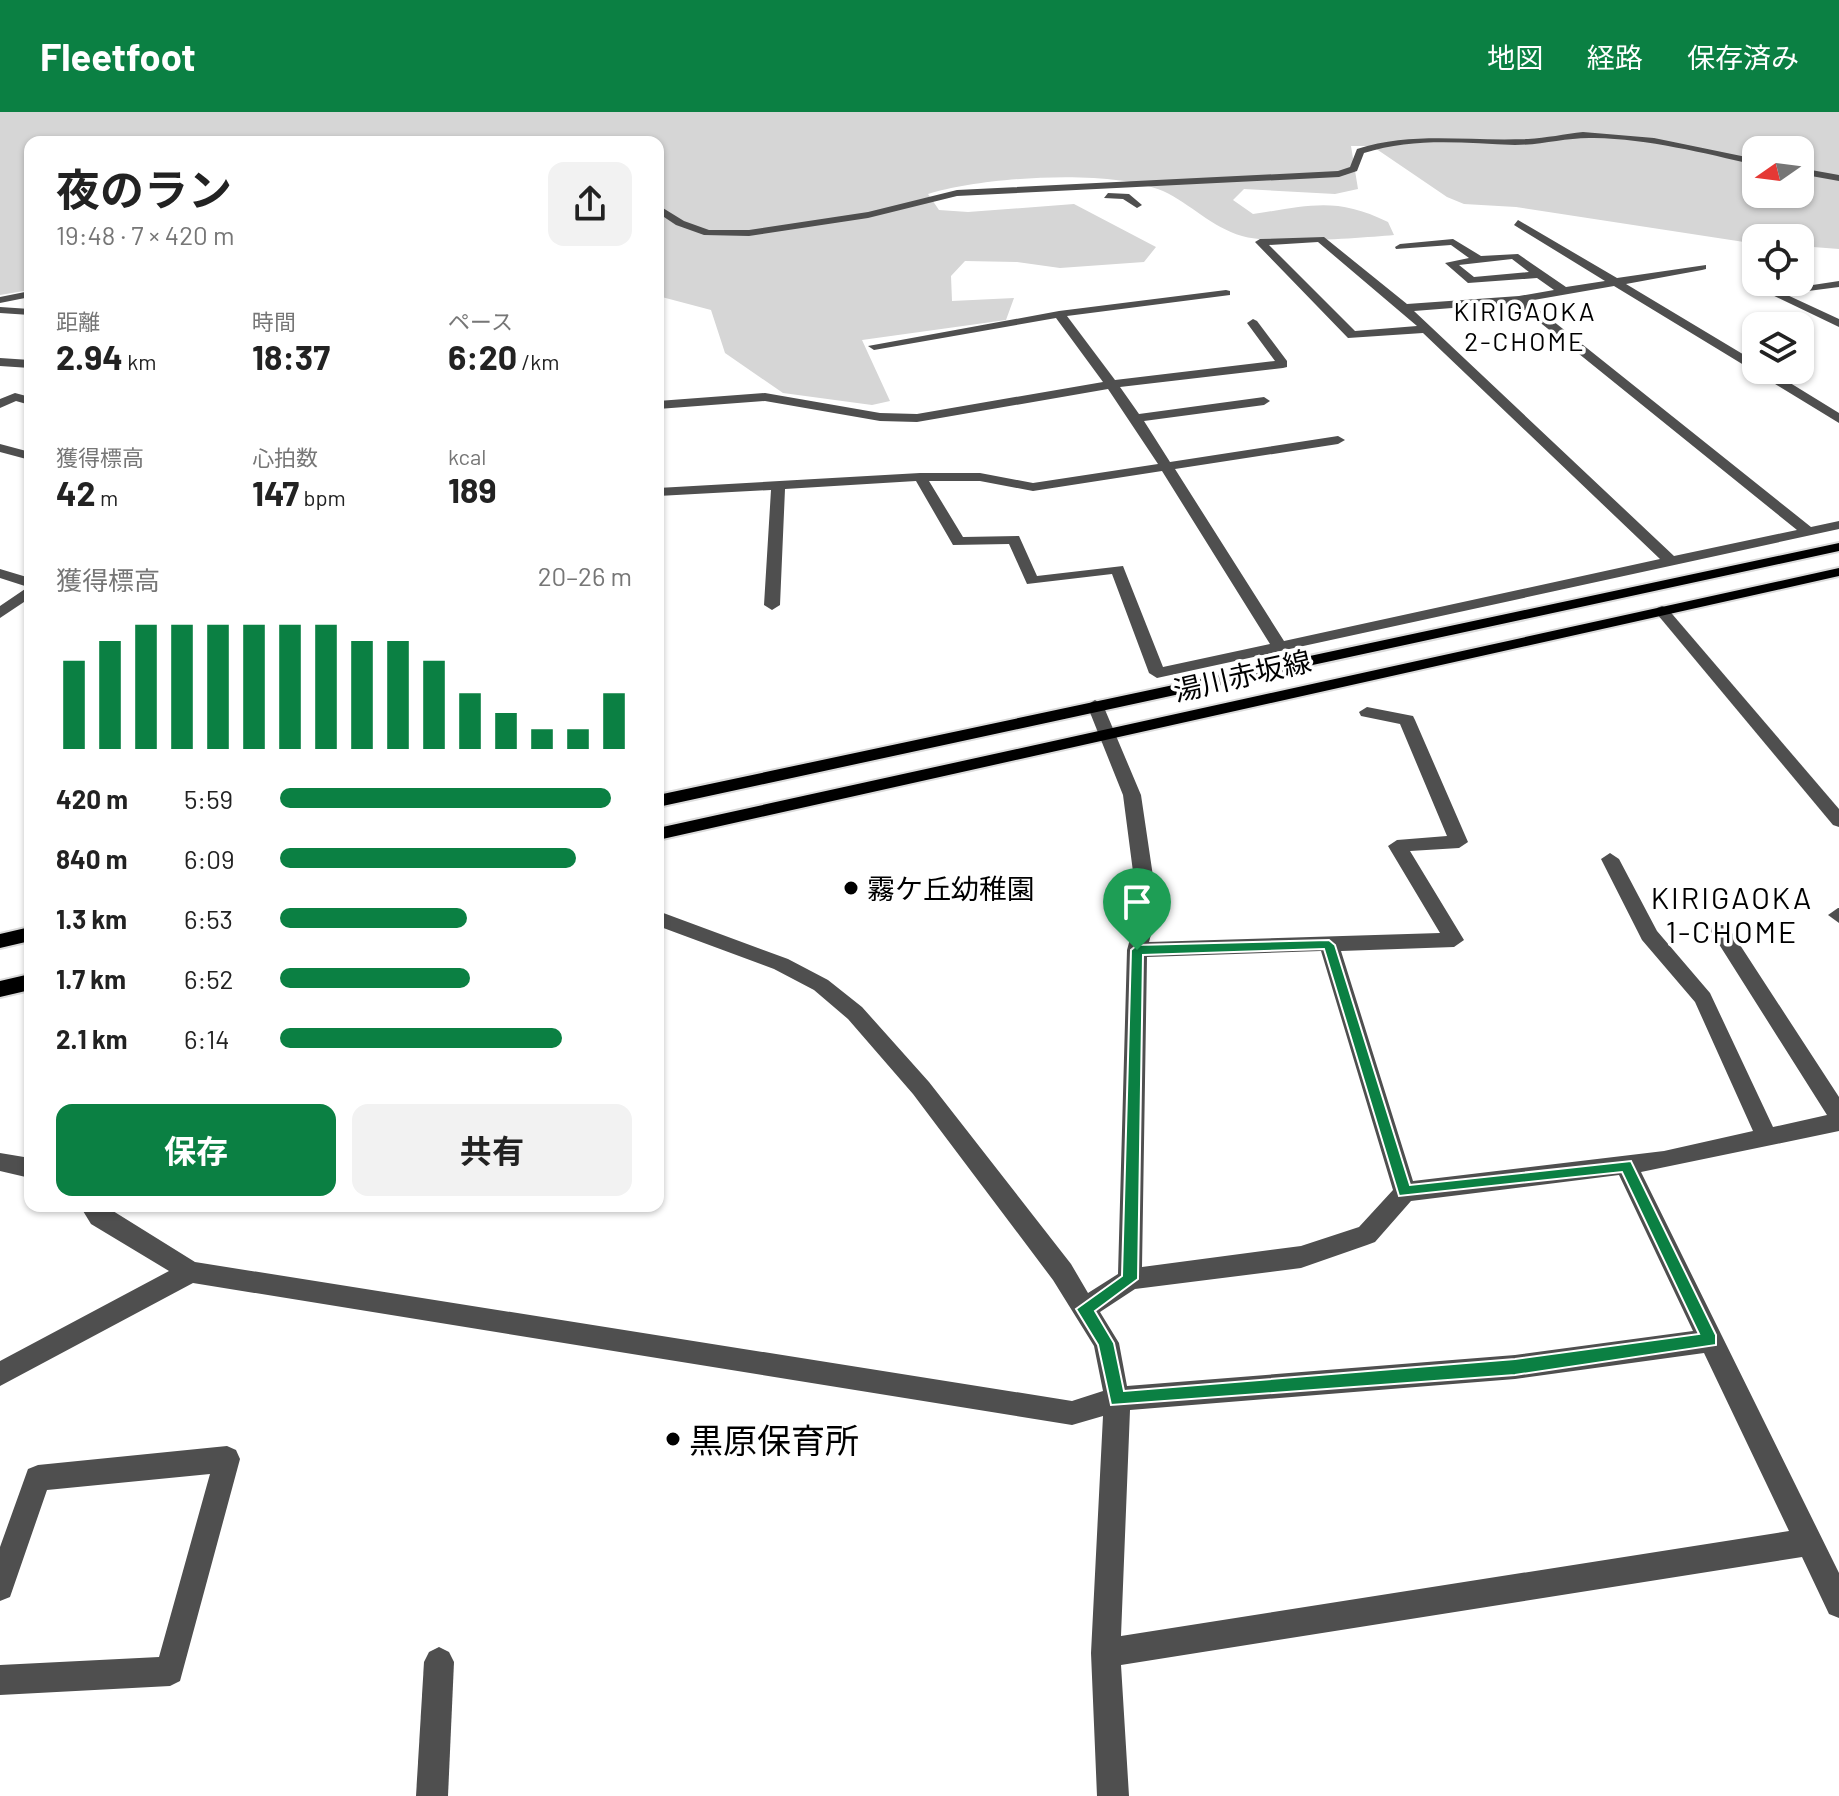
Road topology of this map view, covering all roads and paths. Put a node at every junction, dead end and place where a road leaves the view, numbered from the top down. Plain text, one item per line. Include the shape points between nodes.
1 (1742, 159) edge
2 (1814, 174) edge
3 (1839, 178) edge
4 (1001, 189) junction
5 (1137, 205) dead end
6 (664, 212) edge
7 (1518, 223) dead end
8 (1400, 247) dead end
9 (1479, 260) junction
10 (1702, 267) dead end
11 (1539, 274) junction
12 (1616, 281) junction
13 (1839, 284) edge
14 (1562, 290) junction
15 (1226, 293) dead end
16 (24, 295) edge
17 (1519, 299) junction
18 (0, 300) edge
19 (1404, 308) junction
20 (0, 310) edge
21 (24, 312) edge
22 (1059, 314) junction
23 (1253, 323) dead end
24 (1839, 323) edge
25 (1427, 329) junction
26 (874, 346) dead end
27 (1742, 359) edge
28 (0, 362) edge
29 (24, 364) edge
30 (1782, 384) edge
31 (1108, 385) junction
32 (24, 399) edge
33 (1264, 401) dead end
34 (0, 404) edge
35 (664, 405) edge
36 (1136, 418) junction
37 (1839, 419) edge
38 (1338, 440) dead end
39 (0, 448) edge
40 (24, 454) edge
41 (1165, 466) junction
42 (920, 477) junction
43 (778, 485) junction
44 (664, 492) edge
45 (1839, 525) edge
46 (1807, 531) junction
47 (1839, 547) edge
48 (1668, 559) junction
49 (1839, 572) edge
50 (0, 573) edge
51 (24, 581) edge
52 (24, 595) edge
53 (772, 605) dead end
54 (1662, 611) junction
55 (0, 613) edge
56 (1279, 646) junction
57 (1095, 705) junction
58 (1367, 712) dead end
59 (1110, 735) junction
60 (664, 800) edge
61 (1839, 821) edge
62 (664, 833) edge
63 (1610, 859) dead end
64 (664, 920) edge
65 (1720, 930) dead end
66 (24, 935) edge
67 (0, 941) edge
68 (1329, 945) junction
69 (1137, 950) junction
70 (24, 983) edge
71 (0, 989) edge
72 (1839, 1115) edge
73 (1839, 1122) edge
74 (1767, 1138) junction
75 (0, 1162) edge
76 (1626, 1166) junction
77 (24, 1167) edge
78 (1405, 1192) junction
79 (96, 1212) edge
80 (191, 1272) junction
81 (1130, 1279) junction
82 (1084, 1309) junction
83 (1711, 1340) junction
84 (0, 1374) edge
85 (1117, 1399) junction
86 (1809, 1542) junction
87 (0, 1587) edge
88 (1839, 1604) edge
89 (1106, 1653) junction
90 (439, 1662) dead end
91 (0, 1680) edge
92 (432, 1796) edge
93 (1113, 1796) edge

1 - 4 street via 1670,142 1588,135 1524,142 1458,140 1377,145 1360,151 1354,169 1325,176
2 - 3 street
4 - 5 street via 1029,195 1125,196
4 - 6 street via 749,233 708,233
7 - 12 street
8 - 9 street via 1453,242
9 - 11 street via 1514,256
9 - 11 street via 1450,263 1472,281
10 - 12 street
11 - 14 street
12 - 14 street
12 - 27 street
13 - 24 street via 1772,292
14 - 17 street
15 - 22 street
16 - 18 street
17 - 19 street
17 - 46 street
19 - 25 street
19 - 25 street via 1320,239 1260,242 1352,335
20 - 21 street
22 - 26 street
22 - 31 street
23 - 31 street via 1283,364
25 - 48 street
28 - 29 street
30 - 37 street
31 - 35 street via 917,418 880,417 765,397
31 - 36 street
32 - 34 street via 15,397
33 - 36 street
36 - 41 street
38 - 41 street
39 - 40 street
41 - 42 street via 1033,487 980,477
41 - 56 street
42 - 43 street
42 - 56 street via 958,542 1014,539 1032,581 1118,569 1157,673
43 - 44 street
43 - 53 street
45 - 46 street
46 - 48 street
47 - 57 main road, 湯川赤坂線
48 - 56 street
49 - 54 main road, 湯川赤坂線
50 - 51 street
52 - 55 street
54 - 59 main road, 湯川赤坂線
54 - 61 street
57 - 59 street
57 - 60 main road, 湯川赤坂線
58 - 68 street via 1407,720 1459,842 1397,846 1454,940
59 - 62 main road, 湯川赤坂線
59 - 69 street via 1132,795 1148,910
63 - 74 street via 1649,935 1703,998
64 - 82 street via 781,964 821,985 855,1013 921,1088 1062,1272
65 - 72 street
66 - 67 main road
68 - 69 street
68 - 78 street
69 - 81 street
70 - 71 main road
73 - 74 street
74 - 76 street
75 - 77 street
76 - 78 street
76 - 83 street
78 - 81 street via 1367,1235 1301,1257
79 - 80 street
80 - 84 street
80 - 85 street via 1072,1413
81 - 82 street
82 - 85 street via 1106,1343
83 - 85 street via 1515,1367
83 - 86 street
85 - 89 street
86 - 88 street
86 - 89 street
87 - 91 street via 38,1478 227,1459 170,1671
89 - 93 street
90 - 92 street

